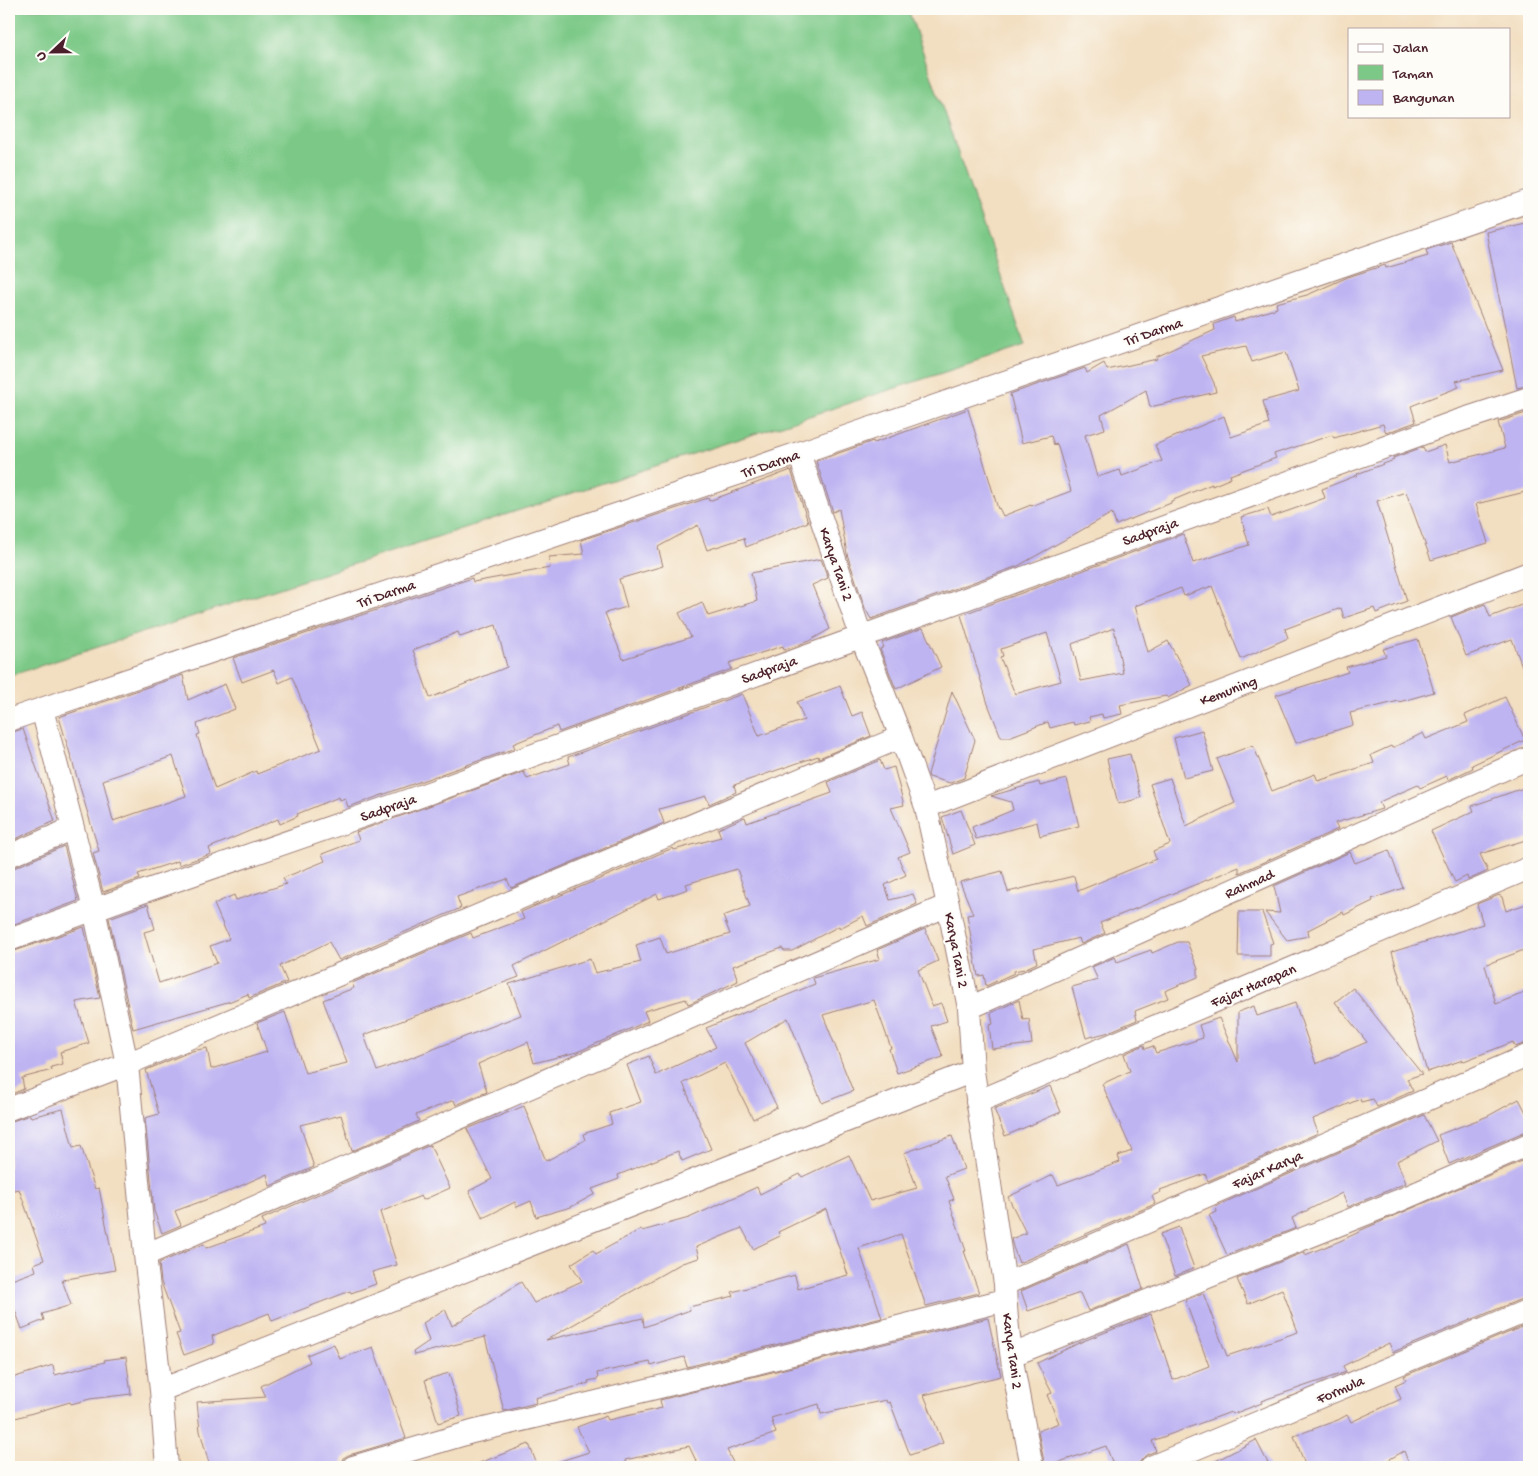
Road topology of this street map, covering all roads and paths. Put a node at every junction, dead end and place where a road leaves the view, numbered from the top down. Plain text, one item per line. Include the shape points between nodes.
1 (1529, 201) edge
2 (1529, 398) edge
3 (799, 453) junction
4 (1529, 573) edge
5 (861, 636) junction
6 (42, 709) junction
7 (9, 720) edge
8 (901, 737) junction
9 (1529, 758) edge
10 (926, 807) junction
11 (73, 828) junction
12 (9, 856) edge
13 (1529, 868) edge
14 (948, 905) junction
15 (94, 909) junction
16 (9, 940) edge
17 (968, 1008) junction
18 (1529, 1055) edge
19 (126, 1064) junction
20 (973, 1070) junction
21 (978, 1102) junction
22 (9, 1109) edge
23 (1529, 1144) edge
24 (145, 1255) junction
25 (1005, 1292) junction
26 (1529, 1310) edge
27 (1012, 1355) junction
28 (161, 1390) junction
29 (166, 1467) edge
30 (353, 1467) edge
31 (1032, 1467) edge
32 (1151, 1467) edge

1 - 3 street, Tri Darma
2 - 5 street, Sadpraja via 1452,422
3 - 5 street, Karya Tani 2
3 - 6 street, Tri Darma
4 - 10 street, Kemuning
5 - 8 street, Karya Tani 2
5 - 15 street, Sadpraja via 412,799
6 - 7 street, Tri Darma
6 - 11 street
8 - 10 street, Karya Tani 2
8 - 19 street
9 - 17 street, Rahmad
10 - 14 street, Karya Tani 2
11 - 12 street
11 - 15 street
13 - 21 street, Fajar Harapan
14 - 17 street, Karya Tani 2
14 - 24 street
15 - 16 street, Sadpraja
15 - 19 street
17 - 20 street, Karya Tani 2
18 - 25 street, Fajar Karya
19 - 22 street
19 - 24 street
20 - 21 street, Karya Tani 2
20 - 28 street
21 - 25 street, Karya Tani 2
23 - 27 street via 1398,1202
24 - 28 street
25 - 27 street, Karya Tani 2
25 - 30 street, Fajar Karya via 705,1376 472,1432
26 - 32 street, Formula
27 - 31 street, Karya Tani 2
28 - 29 street

